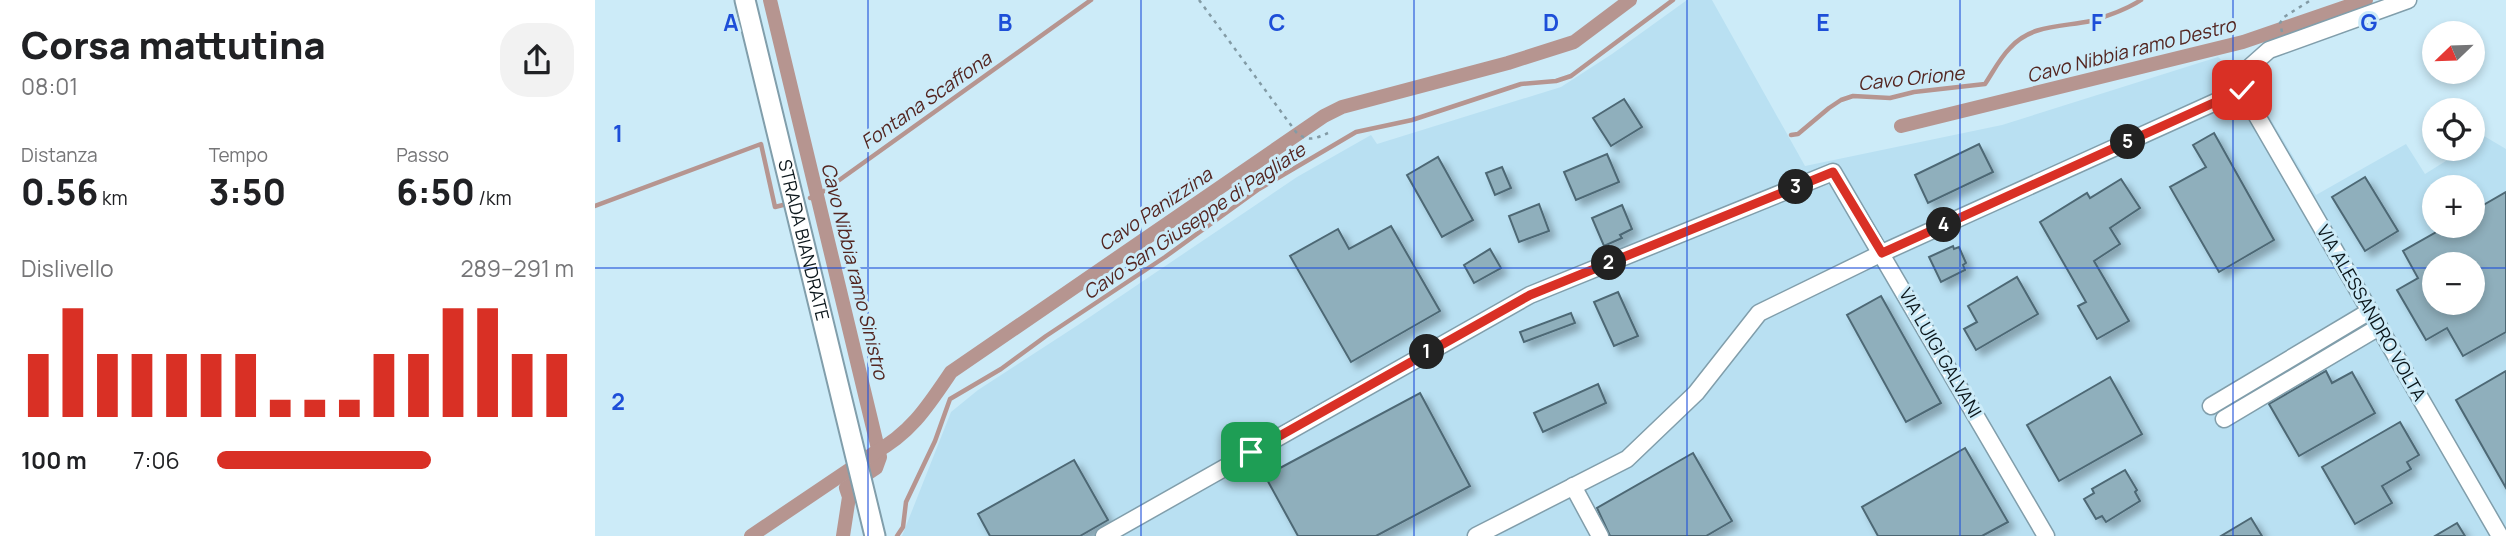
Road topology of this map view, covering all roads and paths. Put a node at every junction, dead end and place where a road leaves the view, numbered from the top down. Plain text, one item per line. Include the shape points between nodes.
1 (745, 0) edge
2 (1199, 0) edge
3 (2311, 0) edge
4 (2408, 0) edge
5 (2283, 35) dead end
6 (2242, 90) junction
7 (1328, 133) dead end
8 (1882, 253) junction
9 (2370, 311) junction
10 (2379, 327) junction
11 (2270, 370) junction
12 (2279, 386) junction
13 (2211, 406) dead end
14 (2224, 419) dead end
15 (1573, 486) junction
16 (875, 536) edge
17 (1104, 536) edge
18 (1476, 536) edge
19 (1600, 536) edge
20 (2046, 536) edge
21 (2500, 536) edge

1 - 16 main road, STRADA BIANDRATE
2 - 7 path via 1296,132 1316,139
3 - 5 path via 2284,17 2280,23
4 - 6 street via 2269,50 2242,74
6 - 8 street
6 - 9 street, VIA ALESSANDRO VOLTA
8 - 15 street via 1759,313 1696,393 1627,459
8 - 17 street, VIA LUIGI GALVANI via 1833,172 1530,295
8 - 20 street, VIA LUIGI GALVANI
9 - 10 street, VIA ALESSANDRO VOLTA
9 - 11 street
10 - 12 street
10 - 21 street, VIA ALESSANDRO VOLTA
11 - 12 street
11 - 13 street
12 - 14 street
15 - 18 street
15 - 19 street

